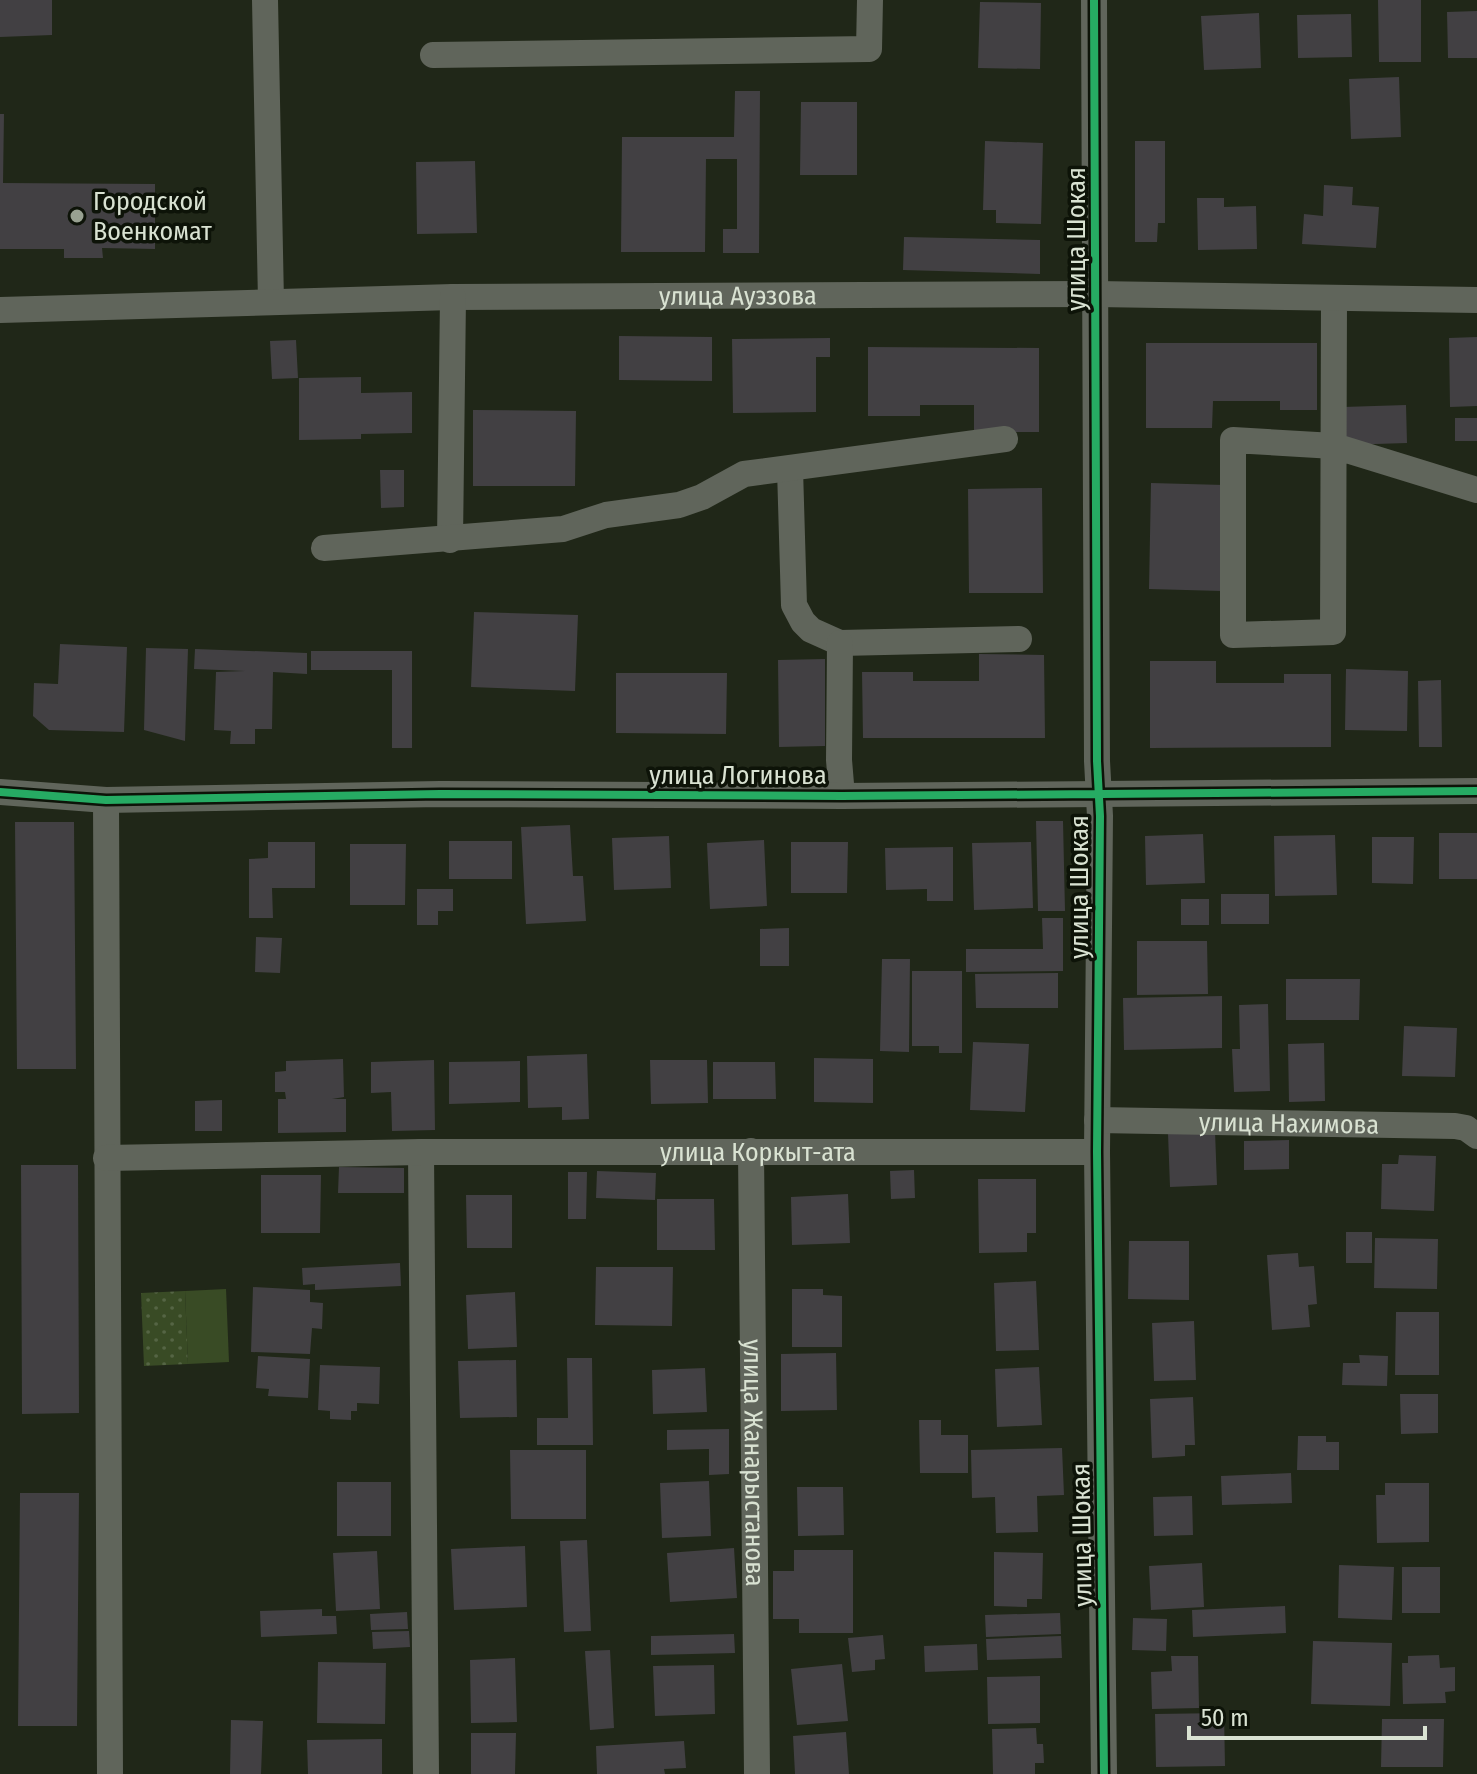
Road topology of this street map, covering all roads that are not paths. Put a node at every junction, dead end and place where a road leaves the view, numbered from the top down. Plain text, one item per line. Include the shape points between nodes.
1 (265, 0) edge
2 (870, 0) edge
3 (1094, 0) edge
4 (433, 55) dead end
5 (1096, 294) junction
6 (453, 297) junction
7 (1334, 299) junction
8 (1477, 300) edge
9 (271, 302) junction
10 (0, 310) edge
11 (1005, 439) dead end
12 (1334, 446) junction
13 (790, 469) junction
14 (1477, 490) edge
15 (450, 540) junction
16 (324, 548) dead end
17 (1019, 639) dead end
18 (840, 643) junction
19 (1477, 791) edge
20 (0, 792) edge
21 (1099, 794) junction
22 (842, 796) junction
23 (106, 800) junction
24 (1097, 1120) junction
25 (1477, 1136) edge
26 (751, 1151) junction
27 (421, 1152) junction
28 (1097, 1152) junction
29 (106, 1158) junction
30 (110, 1774) edge
31 (426, 1774) edge
32 (757, 1774) edge
33 (1104, 1774) edge

1 - 9 street
2 - 4 street via 869,49
3 - 5 street, улица Шокая
5 - 6 street, улица Ауэзова
5 - 7 street, улица Ауэзова
5 - 21 street, улица Шокая
6 - 9 street, улица Ауэзова
6 - 15 street
7 - 8 street, улица Ауэзова
7 - 12 street
9 - 10 street, улица Ауэзова
11 - 13 street
12 - 12 street via 1333,632 1233,635 1233,440
12 - 14 street
13 - 15 street via 744,474 679,505 606,515 563,529
13 - 18 street via 794,605 811,630
15 - 16 street
17 - 18 street
18 - 22 street
19 - 21 street, улица Логинова
20 - 23 street, улица Логинова
21 - 22 street, улица Логинова
21 - 24 street, улица Шокая
22 - 23 street, улица Логинова via 440,794
23 - 29 street
24 - 25 street, улица Нахимова via 1455,1126
24 - 28 street, улица Шокая
26 - 27 street, улица Коркыт-ата
26 - 28 street, улица Коркыт-ата
26 - 32 street, улица Жанарыстанова
27 - 29 street, улица Коркыт-ата
27 - 31 street
28 - 33 street, улица Шокая
29 - 30 street

